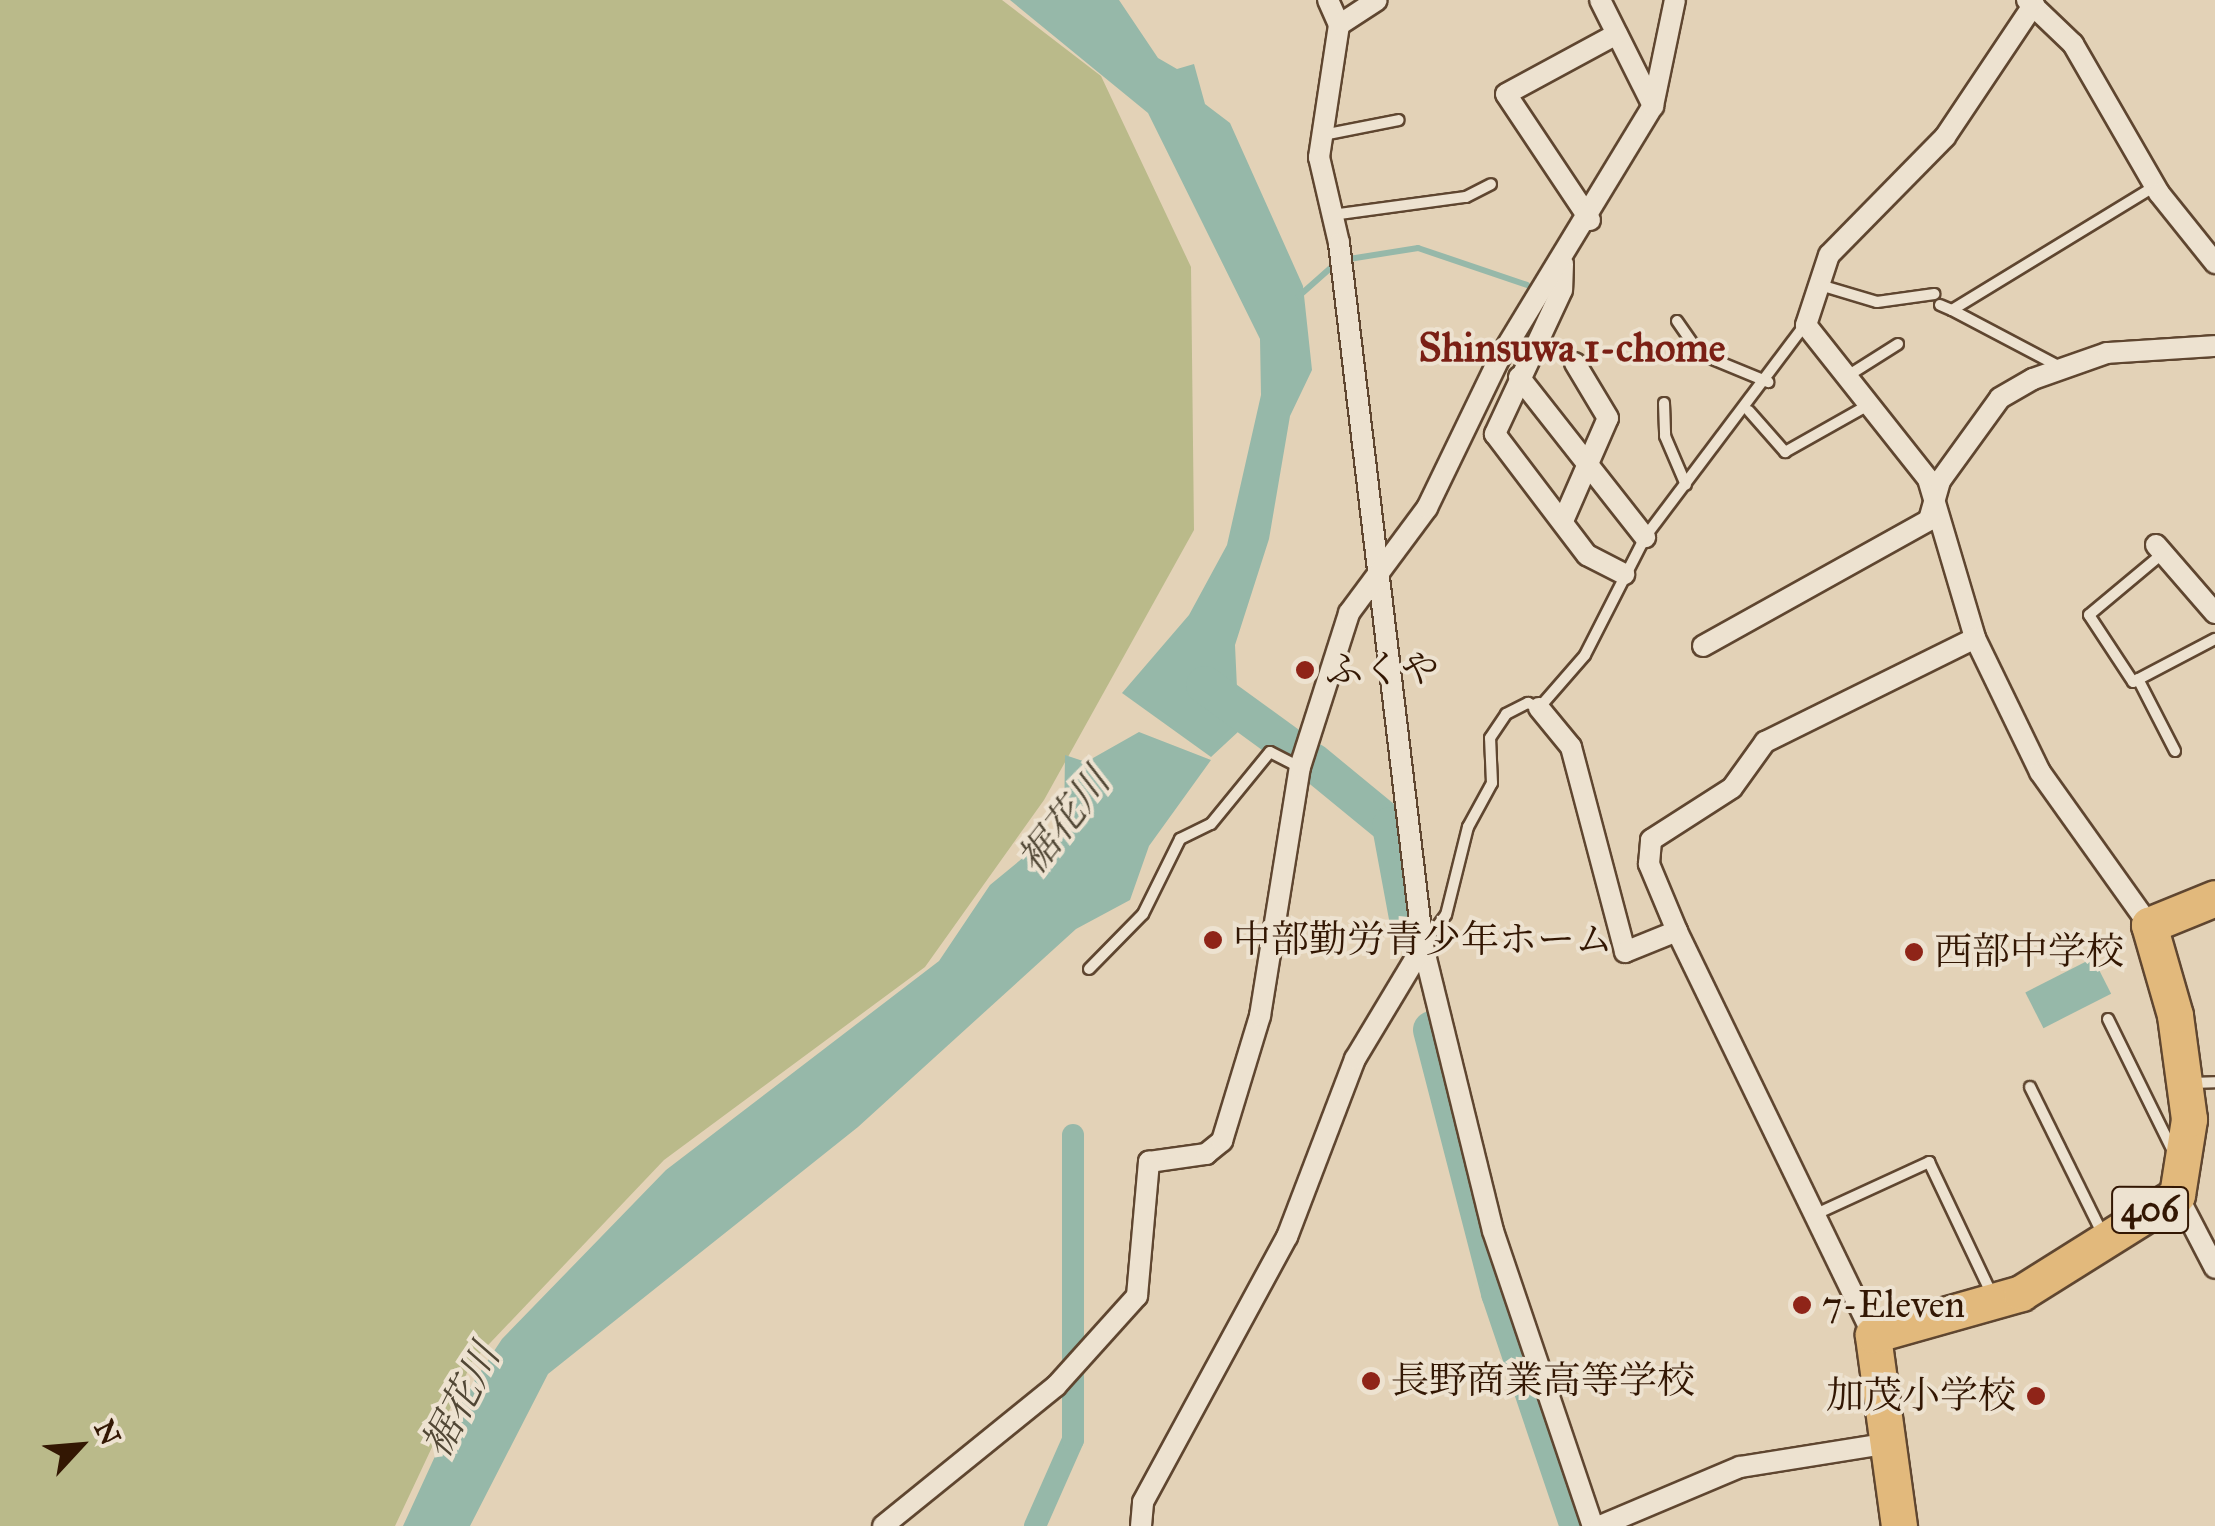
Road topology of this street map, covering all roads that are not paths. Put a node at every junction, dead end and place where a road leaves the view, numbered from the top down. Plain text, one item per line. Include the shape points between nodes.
1 (1328, 0) edge
2 (1376, 0) edge
3 (1600, 0) edge
4 (1675, 0) edge
5 (2033, 1) edge
6 (1340, 25) junction
7 (1617, 34) junction
8 (1653, 106) junction
9 (1399, 120) dead end
10 (1319, 134) junction
11 (1491, 184) dead end
12 (2156, 186) junction
13 (1332, 215) junction
14 (1590, 220) junction
15 (1562, 262) junction
16 (2215, 263) edge
17 (1820, 285) junction
18 (1942, 303) junction
19 (1677, 321) dead end
20 (1806, 324) junction
21 (1898, 344) dead end
22 (2215, 346) edge
23 (1575, 362) dead end
24 (2060, 367) junction
25 (1848, 375) junction
26 (1519, 377) junction
27 (1768, 382) junction
28 (1664, 403) dead end
29 (1873, 403) junction
30 (1748, 411) junction
31 (1592, 470) junction
32 (1686, 485) junction
33 (1935, 513) junction
34 (1563, 521) junction
35 (1646, 537) junction
36 (2159, 550) joint
37 (1624, 574) junction
38 (1380, 578) junction
39 (2215, 613) edge
40 (1975, 638) junction
41 (2215, 640) edge
42 (1702, 646) dead end
43 (2138, 680) junction
44 (1539, 708) junction
45 (2175, 751) dead end
46 (1300, 767) junction
47 (2215, 898) edge
48 (2149, 925) junction
49 (1677, 931) junction
50 (1423, 946) junction
51 (1089, 970) dead end
52 (2108, 1019) dead end
53 (2200, 1082) edge
54 (2030, 1087) dead end
55 (2180, 1182) junction
56 (1814, 1215) junction
57 (2104, 1238) junction
58 (2215, 1268) edge
59 (1996, 1302) junction
60 (1874, 1335) junction
61 (1884, 1444) junction
62 (883, 1526) edge
63 (1142, 1526) edge
64 (1596, 1526) edge
65 (1900, 1526) edge

1 - 6 street
2 - 6 street
3 - 7 street
4 - 8 street
5 - 12 street via 2073,44
5 - 17 street via 1944,137 1829,255
6 - 10 street
7 - 8 street
7 - 14 street via 1506,94
8 - 14 street via 1618,184
9 - 10 lane
10 - 13 street
11 - 13 lane via 1466,197
12 - 16 street
12 - 18 lane
13 - 38 street
14 - 15 street
15 - 26 street via 1562,290
15 - 38 street
17 - 18 lane via 1877,302
17 - 20 street
18 - 24 lane
19 - 27 lane via 1700,354
20 - 25 street
20 - 27 lane
21 - 25 lane
22 - 24 street via 2107,353
23 - 31 street via 1608,418
24 - 33 street via 2000,398 1940,481
25 - 29 street
26 - 31 street
26 - 34 street via 1495,434
27 - 30 lane
28 - 32 lane via 1665,436
29 - 30 lane via 1785,452
29 - 33 street via 1928,479
30 - 32 lane
31 - 34 street
31 - 35 street
32 - 35 lane
33 - 40 street
33 - 42 street
34 - 37 street via 1596,563
35 - 37 lane
36 - 39 street
36 - 43 lane via 2089,615
37 - 44 lane via 1585,655
38 - 46 street via 1349,613
38 - 50 street
40 - 48 street via 2040,772
40 - 49 street via 1765,742 1732,788 1651,840 1649,864
41 - 43 lane
43 - 45 lane
44 - 49 street via 1571,748 1625,952
44 - 50 lane via 1528,703 1506,714 1490,738 1492,783 1468,828 1446,915
46 - 51 lane via 1270,752 1211,824 1180,839 1142,914
46 - 62 street via 1260,1016 1222,1141 1206,1154 1149,1162 1137,1296 1056,1386
47 - 48 highway
48 - 53 highway, 406
49 - 56 street
50 - 63 street via 1356,1059 1287,1238 1143,1502
50 - 64 street via 1492,1231
52 - 55 lane
53 - 55 highway, 406
54 - 57 lane
55 - 57 highway, 406
55 - 58 street
56 - 59 lane via 1930,1162
56 - 60 street
57 - 59 highway, 406
59 - 60 highway, 406
60 - 61 highway
61 - 64 street via 1740,1467
61 - 65 highway

